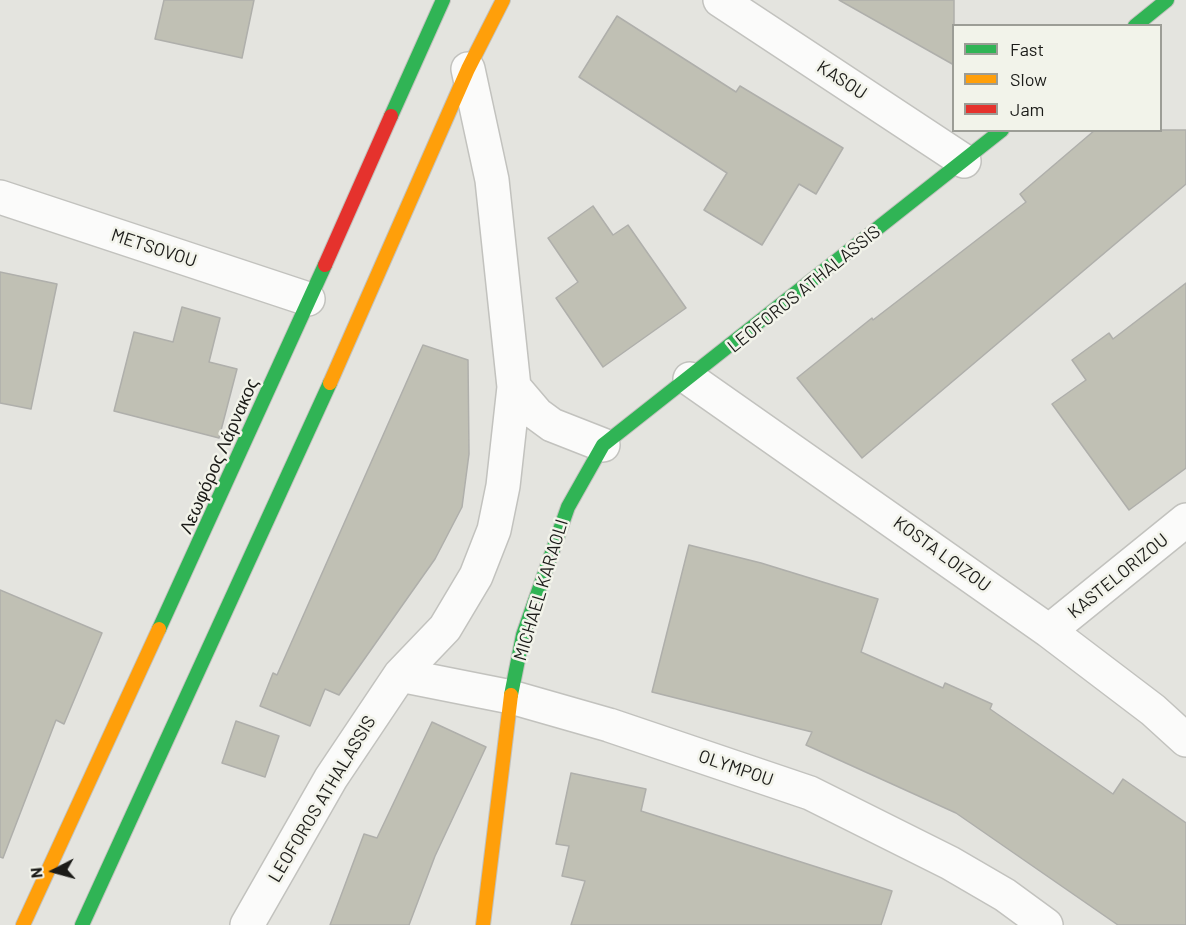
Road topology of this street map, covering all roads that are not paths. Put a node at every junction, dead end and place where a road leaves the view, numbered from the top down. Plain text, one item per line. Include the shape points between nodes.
1 (443, 0) edge
2 (502, 0) edge
3 (720, 0) edge
4 (1167, 0) edge
5 (1137, 24) edge
6 (468, 69) junction
7 (1000, 132) edge
8 (964, 161) junction
9 (0, 197) edge
10 (308, 298) junction
11 (690, 379) junction
12 (514, 387) junction
13 (603, 445) junction
14 (1186, 520) edge
15 (1049, 631) junction
16 (400, 675) junction
17 (511, 697) junction
18 (1186, 740) edge
19 (22, 925) edge
20 (82, 925) edge
21 (247, 925) edge
22 (483, 925) edge
23 (1046, 925) edge

1 - 10 main road, Λεωφόρος Λάρνακος
2 - 6 main road
3 - 8 street, KASOU
4 - 5 main road
6 - 12 street via 492,180
6 - 20 main road via 361,315
7 - 8 main road, LEOFOROS ATHALASSIS
8 - 11 main road, LEOFOROS ATHALASSIS
9 - 10 street, METSOVOU
10 - 19 main road, Λεωφόρος Λάρνακος via 243,448
11 - 13 main road, LEOFOROS ATHALASSIS
11 - 15 street, KOSTA LOIZOU
12 - 13 street via 552,425
12 - 16 street via 503,486 494,530 476,576 445,628
13 - 17 main road, MICHAEL KARAOLI via 568,507 545,569 523,635
14 - 15 street, KASTELORIZOU
15 - 18 street, KOSTA LOIZOU
16 - 17 street, OLYMPOU
16 - 21 street, LEOFOROS ATHALASSIS via 331,778
17 - 22 main road, MICHAEL KARAOLI
17 - 23 street, OLYMPOU via 609,725 810,793 950,863

